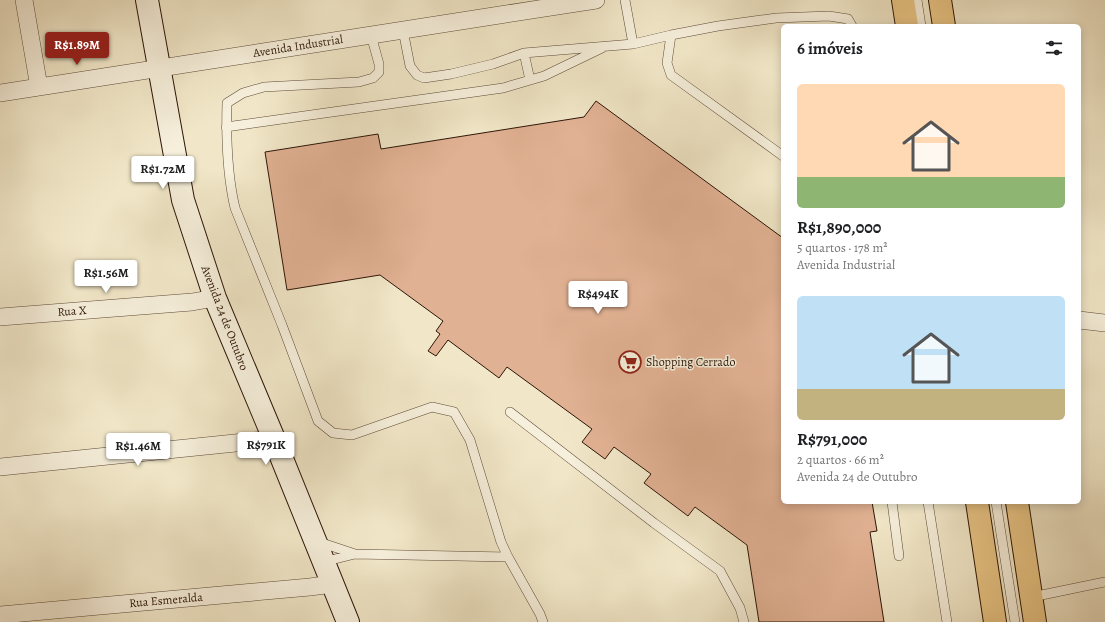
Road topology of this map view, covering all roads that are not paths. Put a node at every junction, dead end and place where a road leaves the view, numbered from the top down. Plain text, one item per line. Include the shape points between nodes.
1 (24, 0) edge
2 (147, 0) edge
3 (596, 0) edge
4 (625, 0) edge
5 (904, 0) edge
6 (917, 0) edge
7 (940, 0) edge
8 (521, 6) edge
9 (851, 24) edge
10 (907, 24) edge
11 (921, 24) edge
12 (944, 24) edge
13 (403, 30) junction
14 (371, 35) junction
15 (671, 35) junction
16 (633, 44) junction
17 (607, 45) junction
18 (524, 53) junction
19 (159, 69) junction
20 (530, 80) junction
21 (40, 87) junction
22 (0, 93) edge
23 (226, 127) junction
24 (781, 155) edge
25 (215, 298) junction
26 (0, 317) edge
27 (1081, 320) edge
28 (1105, 323) edge
29 (510, 412) dead end
30 (274, 439) junction
31 (0, 467) edge
32 (892, 504) edge
33 (928, 504) edge
34 (977, 504) edge
35 (996, 504) edge
36 (1017, 504) edge
37 (314, 541) junction
38 (355, 554) junction
39 (899, 556) dead end
40 (508, 557) junction
41 (323, 562) junction
42 (1105, 582) edge
43 (332, 584) junction
44 (1032, 596) junction
45 (0, 615) edge
46 (348, 622) edge
47 (543, 622) edge
48 (744, 622) edge
49 (947, 622) edge
50 (995, 622) edge
51 (1015, 622) edge
52 (1035, 622) edge

1 - 21 street
2 - 19 street, Avenida 24 de Outubro
3 - 8 street, Avenida Industrial
4 - 16 lane
5 - 10 main road
6 - 11 lane
7 - 12 main road
8 - 13 street, Avenida Industrial
9 - 15 lane via 848,19 829,16 776,18
13 - 14 street, Avenida Industrial
13 - 18 lane via 410,66 417,75 424,78 494,64
14 - 19 street, Avenida Industrial
14 - 23 lane via 380,64 379,72 373,78 360,82 264,87 243,93 226,103
15 - 16 lane
15 - 24 lane via 667,63 671,75
16 - 17 lane
17 - 18 lane
17 - 20 lane via 544,76
18 - 20 lane
19 - 21 street, Avenida Industrial
19 - 25 street, Avenida 24 de Outubro via 183,200
20 - 23 lane via 503,88
21 - 22 street, Avenida Industrial
23 - 40 lane via 235,208 318,421 333,433 352,435 432,407 454,412 470,440 501,542
25 - 26 street, Rua X
25 - 30 street, Avenida 24 de Outubro
27 - 28 street
29 - 48 lane via 720,571 740,608
30 - 31 street
30 - 37 street, Avenida 24 de Outubro
32 - 39 lane
33 - 49 lane
34 - 50 main road
35 - 51 lane
36 - 44 main road
37 - 38 lane
37 - 41 street, Avenida 24 de Outubro
38 - 40 lane
38 - 41 lane
40 - 47 lane
41 - 43 street, Avenida 24 de Outubro
42 - 44 lane
43 - 45 street, Rua Esmeralda
43 - 46 street, Avenida 24 de Outubro
44 - 52 main road

